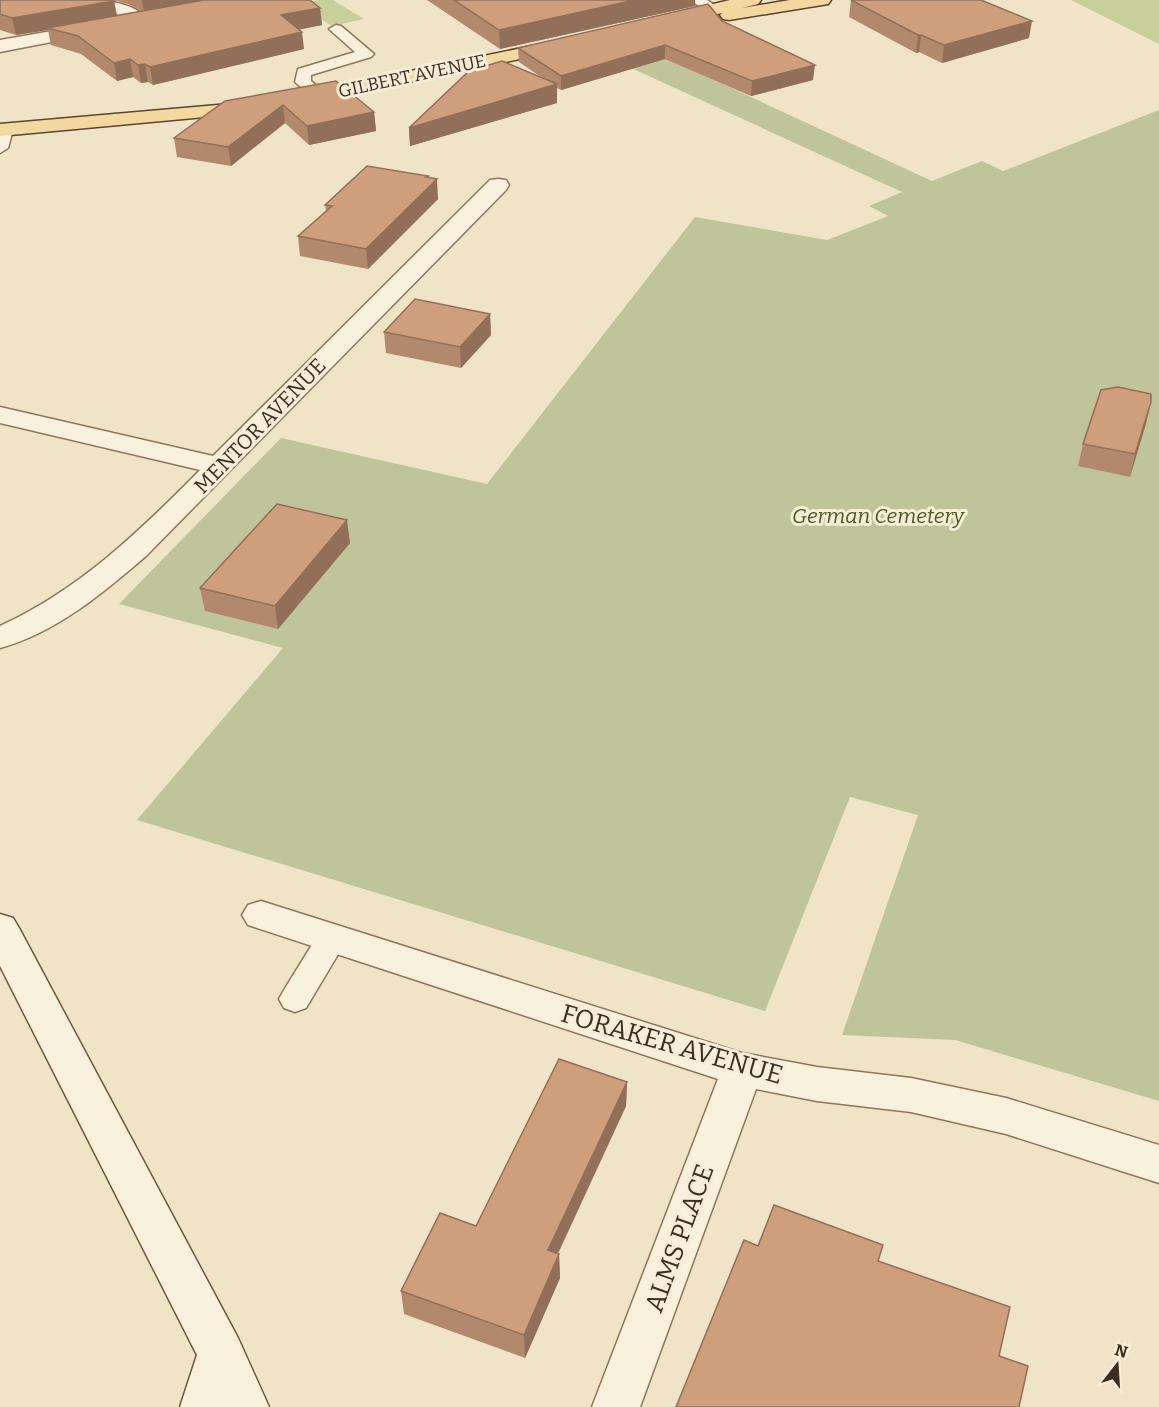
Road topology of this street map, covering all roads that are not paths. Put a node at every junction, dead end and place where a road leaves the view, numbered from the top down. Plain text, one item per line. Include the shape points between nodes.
1 (84, 0) edge
2 (697, 0) edge
3 (752, 0) edge
4 (822, 0) edge
5 (713, 9) junction
6 (161, 17) edge
7 (139, 20) junction
8 (336, 29) dead end
9 (577, 41) edge
10 (0, 46) edge
11 (319, 95) junction
12 (2, 136) edge
13 (498, 185) dead end
14 (0, 415) edge
15 (219, 466) junction
16 (0, 638) edge
17 (261, 915) dead end
18 (0, 928) edge
19 (332, 938) junction
20 (295, 999) dead end
21 (741, 1070) junction
22 (1159, 1164) edge
23 (221, 1354) junction
24 (204, 1407) edge
25 (245, 1407) edge
26 (616, 1407) edge

1 - 7 street via 121,10
2 - 5 lane
3 - 5 main road
4 - 5 main road via 655,25
6 - 7 street
7 - 10 street
8 - 11 lane via 366,54 303,72 303,82
9 - 11 main road, GILBERT AVENUE
11 - 12 main road, GILBERT AVENUE via 224,112
13 - 15 street, MENTOR AVENUE
14 - 15 street
15 - 16 street, MENTOR AVENUE via 113,572 68,604
17 - 19 street, FORAKER AVENUE
18 - 23 street
19 - 20 lane
19 - 21 street, FORAKER AVENUE
21 - 22 street, FORAKER AVENUE via 911,1095 1006,1116
21 - 26 street, ALMS PLACE
23 - 24 street
23 - 25 street

